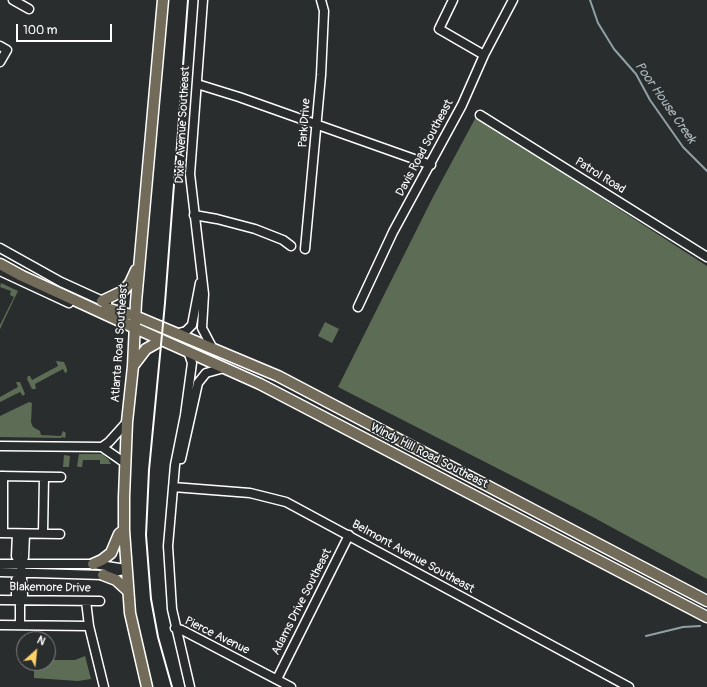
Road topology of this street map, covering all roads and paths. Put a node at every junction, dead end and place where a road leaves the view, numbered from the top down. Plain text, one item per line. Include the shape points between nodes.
1 (13, 0) edge
2 (163, 0) edge
3 (203, 0) edge
4 (321, 0) edge
5 (453, 0) edge
6 (513, 0) edge
7 (29, 9) dead end
8 (0, 46) edge
9 (484, 55) junction
10 (0, 62) edge
11 (196, 84) junction
12 (480, 115) dead end
13 (317, 125) junction
14 (431, 165) junction
15 (194, 215) junction
16 (291, 246) dead end
17 (0, 248) edge
18 (305, 249) dead end
19 (707, 257) edge
20 (0, 258) edge
21 (0, 264) edge
22 (139, 264) junction
23 (0, 271) edge
24 (202, 274) junction
25 (102, 301) junction
26 (358, 307) dead end
27 (135, 316) junction
28 (135, 328) junction
29 (179, 334) junction
30 (162, 340) junction
31 (212, 347) junction
32 (188, 351) junction
33 (133, 366) junction
34 (227, 368) junction
35 (127, 422) junction
36 (0, 446) edge
37 (102, 446) junction
38 (126, 463) junction
39 (1, 476) edge
40 (44, 477) junction
41 (62, 477) dead end
42 (173, 487) junction
43 (124, 530) junction
44 (1, 533) edge
45 (43, 533) junction
46 (21, 534) junction
47 (60, 534) dead end
48 (349, 536) junction
49 (0, 564) edge
50 (93, 564) junction
51 (20, 568) junction
52 (127, 569) junction
53 (0, 572) edge
54 (103, 575) junction
55 (128, 591) junction
56 (0, 600) edge
57 (20, 600) junction
58 (86, 601) junction
59 (100, 601) dead end
60 (707, 601) edge
61 (707, 616) edge
62 (0, 625) edge
63 (20, 625) junction
64 (89, 626) junction
65 (175, 628) junction
66 (277, 679) junction
67 (104, 687) edge
68 (147, 687) edge
69 (190, 687) edge
70 (291, 687) edge
71 (629, 687) edge

1 - 7 street
2 - 22 main road, Atlanta Road Southeast
3 - 11 street, Dixie Avenue Southeast
4 - 13 street, Park Drive via 324,11
5 - 9 street via 439,29
6 - 9 street, Davis Road Southeast
8 - 10 street via 7,50
9 - 14 street, Davis Road Southeast
11 - 13 street
11 - 15 street, Dixie Avenue Southeast via 190,174
12 - 19 street, Patrol Road
13 - 14 street
13 - 18 street, Park Drive
14 - 26 street, Davis Road Southeast via 393,232
15 - 16 street via 255,230 283,240
15 - 24 street, Dixie Avenue Southeast
17 - 25 street, Windy Hill Road Southeast via 61,282
20 - 27 main road, Windy Hill Road Southeast via 89,301 116,312
21 - 28 main road, Windy Hill Road Southeast
22 - 25 main road via 123,291
22 - 27 main road, Atlanta Road Southeast
23 - 28 street, Windy Hill Road Southeast via 60,299
24 - 29 street, Dixie Avenue Southeast via 194,322 190,328
24 - 31 street, Dixie Avenue Southeast via 202,328
25 - 27 street, Windy Hill Road Southeast
27 - 28 main road, Atlanta Road Southeast
27 - 29 main road, Windy Hill Road Southeast
28 - 30 main road, Windy Hill Road Southeast
28 - 33 main road, Atlanta Road Southeast
29 - 31 main road, Windy Hill Road Southeast
30 - 32 main road, Windy Hill Road Southeast
30 - 33 main road via 146,349
31 - 60 main road, Windy Hill Road Southeast via 312,393
32 - 34 main road, Windy Hill Road Southeast
32 - 42 street via 192,363
33 - 35 main road, Atlanta Road Southeast
34 - 42 street via 206,373 198,383 187,439
34 - 61 main road, Windy Hill Road Southeast
35 - 37 street
35 - 38 main road, Atlanta Road Southeast
36 - 37 street
37 - 38 street
38 - 43 main road, Atlanta Road Southeast
39 - 40 street
39 - 44 street
40 - 41 street
40 - 45 street
42 - 48 street, Belmont Avenue Southeast via 272,497
42 - 65 street via 168,546 169,591
43 - 50 main road via 119,534 111,553
43 - 52 main road, Atlanta Road Southeast
44 - 46 street
45 - 46 street
45 - 47 street
46 - 51 street via 24,557
48 - 66 street, Adams Drive Southeast
48 - 71 street, Belmont Avenue Southeast
49 - 51 street
50 - 51 street
50 - 52 street
51 - 53 street
51 - 54 street
51 - 57 street via 16,580 16,595
52 - 54 street
52 - 55 main road, Atlanta Road Southeast
54 - 55 main road via 116,580
55 - 68 main road, Atlanta Road Southeast via 136,643
56 - 57 street, Blakemore Drive
57 - 58 street, Blakemore Drive
57 - 63 street
58 - 59 street, Blakemore Drive
58 - 64 street
62 - 63 street
63 - 64 street
64 - 67 street
65 - 66 street, Pierce Avenue
65 - 69 street
66 - 70 street, Pierce Avenue

